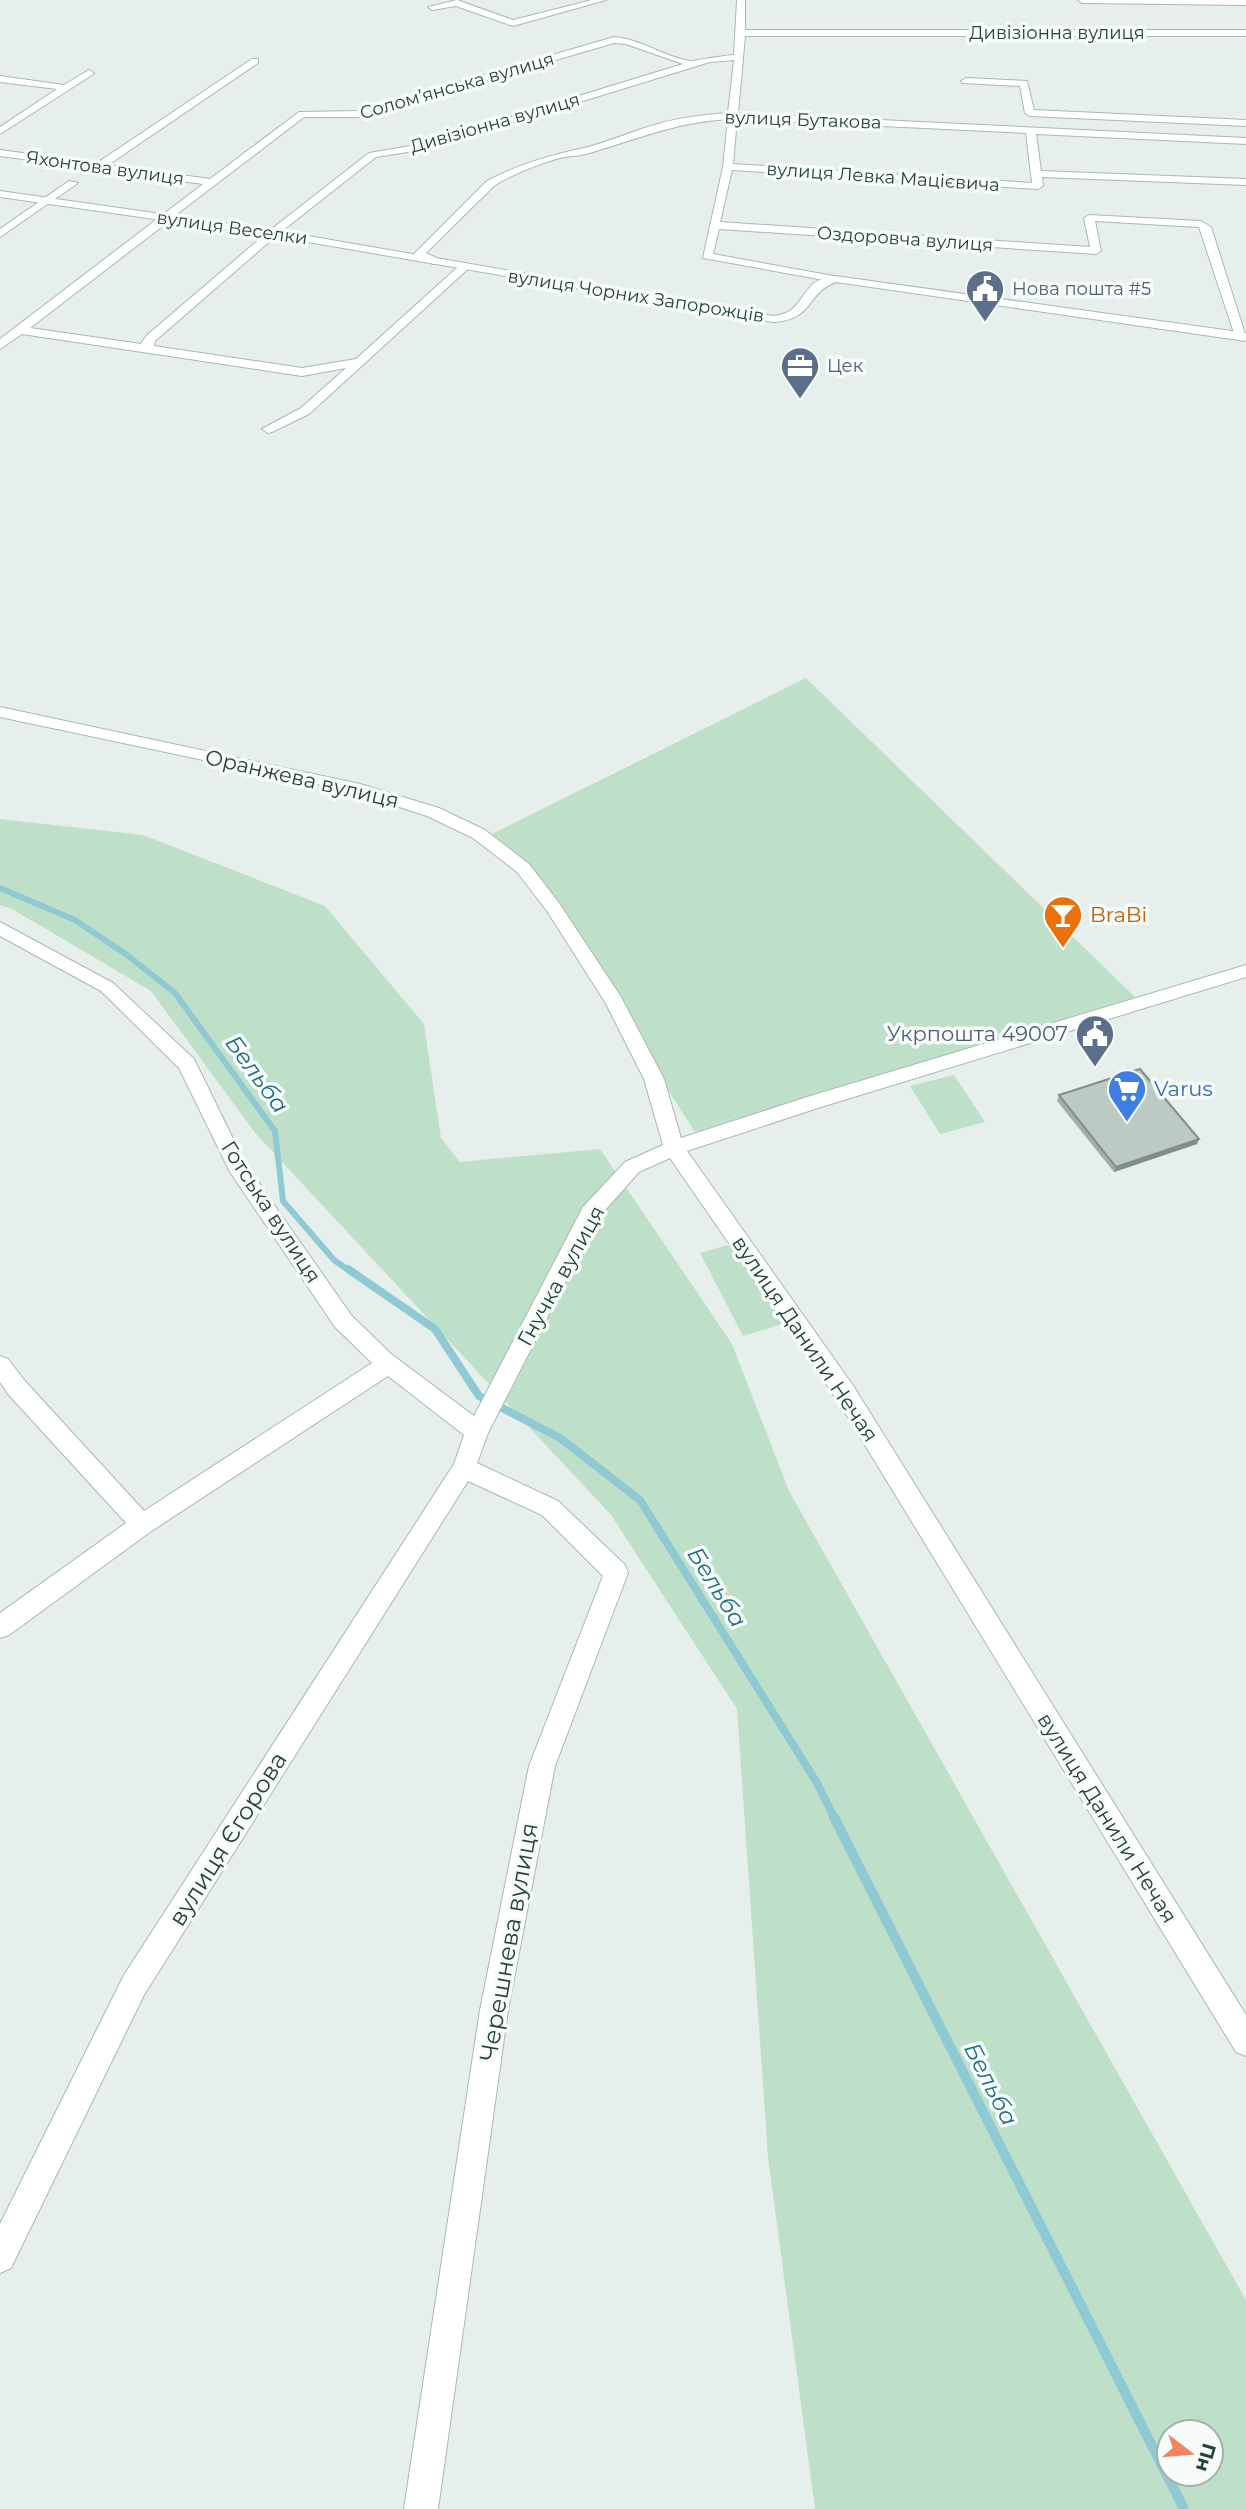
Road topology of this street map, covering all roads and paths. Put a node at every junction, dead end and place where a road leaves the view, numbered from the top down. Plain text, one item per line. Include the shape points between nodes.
1 (602, 0) edge
2 (741, 0) edge
3 (1082, 0) edge
4 (1223, 1) edge
5 (1246, 2) edge
6 (432, 7) dead end
7 (1228, 13) dead end
8 (1233, 23) dead end
9 (741, 33) junction
10 (1242, 33) edge
11 (739, 57) junction
12 (255, 61) dead end
13 (693, 65) junction
14 (89, 73) dead end
15 (0, 79) edge
16 (966, 81) dead end
17 (67, 88) junction
18 (733, 116) junction
19 (0, 122) edge
20 (12, 123) junction
21 (1246, 123) edge
22 (0, 131) edge
23 (1031, 133) junction
24 (1246, 141) edge
25 (0, 153) edge
26 (100, 166) junction
27 (728, 167) junction
28 (1037, 174) junction
29 (211, 181) junction
30 (1246, 182) edge
31 (73, 183) dead end
32 (0, 194) edge
33 (47, 201) junction
34 (167, 218) junction
35 (714, 225) junction
36 (273, 233) junction
37 (0, 234) edge
38 (437, 262) junction
39 (463, 268) junction
40 (835, 279) junction
41 (20, 330) junction
42 (1243, 337) edge
43 (0, 345) edge
44 (149, 349) junction
45 (363, 361) junction
46 (268, 429) dead end
47 (0, 712) edge
48 (0, 928) edge
49 (1246, 971) edge
50 (674, 1148) junction
51 (389, 1364) junction
52 (0, 1365) edge
53 (481, 1425) junction
54 (464, 1468) junction
55 (142, 1525) junction
56 (0, 1627) edge
57 (1246, 2042) edge
58 (0, 2257) edge
59 (421, 2509) edge

1 - 6 street via 513,23 457,3
2 - 9 street
3 - 4 street
4 - 5 street
4 - 7 street
8 - 10 street
9 - 10 street, Дивізіонна вулиця
9 - 11 street
11 - 13 street, Дивізіонна вулиця
11 - 18 street
12 - 26 street
13 - 29 street, Соломʼянська вулиця via 614,40 361,114 302,114
13 - 36 street, Дивізіонна вулиця via 422,147 379,152
14 - 17 street
15 - 17 street
16 - 21 street via 1024,83 1030,113
17 - 20 street
18 - 23 street, вулиця Бутакова
18 - 27 street
18 - 38 street, вулиця Бутакова via 661,126 559,155 491,183 419,254
19 - 20 street
20 - 22 street
23 - 24 street, вулиця Бутакова
23 - 28 street
25 - 26 street, Яхонтова вулиця
26 - 29 street, Яхонтова вулиця
27 - 28 street, вулиця Левка Мацієвича via 1038,186
27 - 35 street
28 - 30 street
29 - 34 street, Соломʼянська вулиця
31 - 33 street
32 - 33 street, вулиця Веселки
33 - 34 street, вулиця Веселки
33 - 37 street
34 - 36 street, вулиця Веселки
34 - 41 street
35 - 40 street via 707,256
35 - 42 street, Оздоровча вулиця via 1096,251 1089,218 1206,225
36 - 38 street, вулиця Веселки
36 - 44 street, Дивізіонна вулиця via 150,339
38 - 39 street, вулиця Веселки
39 - 40 street, вулиця Чорних Запорожців via 773,319 795,316 818,285
39 - 45 street
40 - 42 street
41 - 43 street
41 - 44 street
44 - 45 street via 302,372
45 - 46 street via 305,411
47 - 50 street, Оранжева вулиця via 355,787 433,812 479,834 523,868 614,1000 654,1079
48 - 51 street, Готська вулиця via 107,986 187,1064 237,1167 343,1321
49 - 50 street
50 - 53 street, Гнучка вулиця via 632,1167 590,1213
50 - 57 street, вулиця Данили Нечая via 846,1394
51 - 53 street, Готська вулиця
51 - 55 street
52 - 55 street
53 - 54 street, вулиця Єгорова
54 - 58 street, вулиця Єгорова via 134,1985
54 - 59 street, Черешнева вулиця via 550,1508 616,1573 541,1766 494,2010
55 - 56 street

